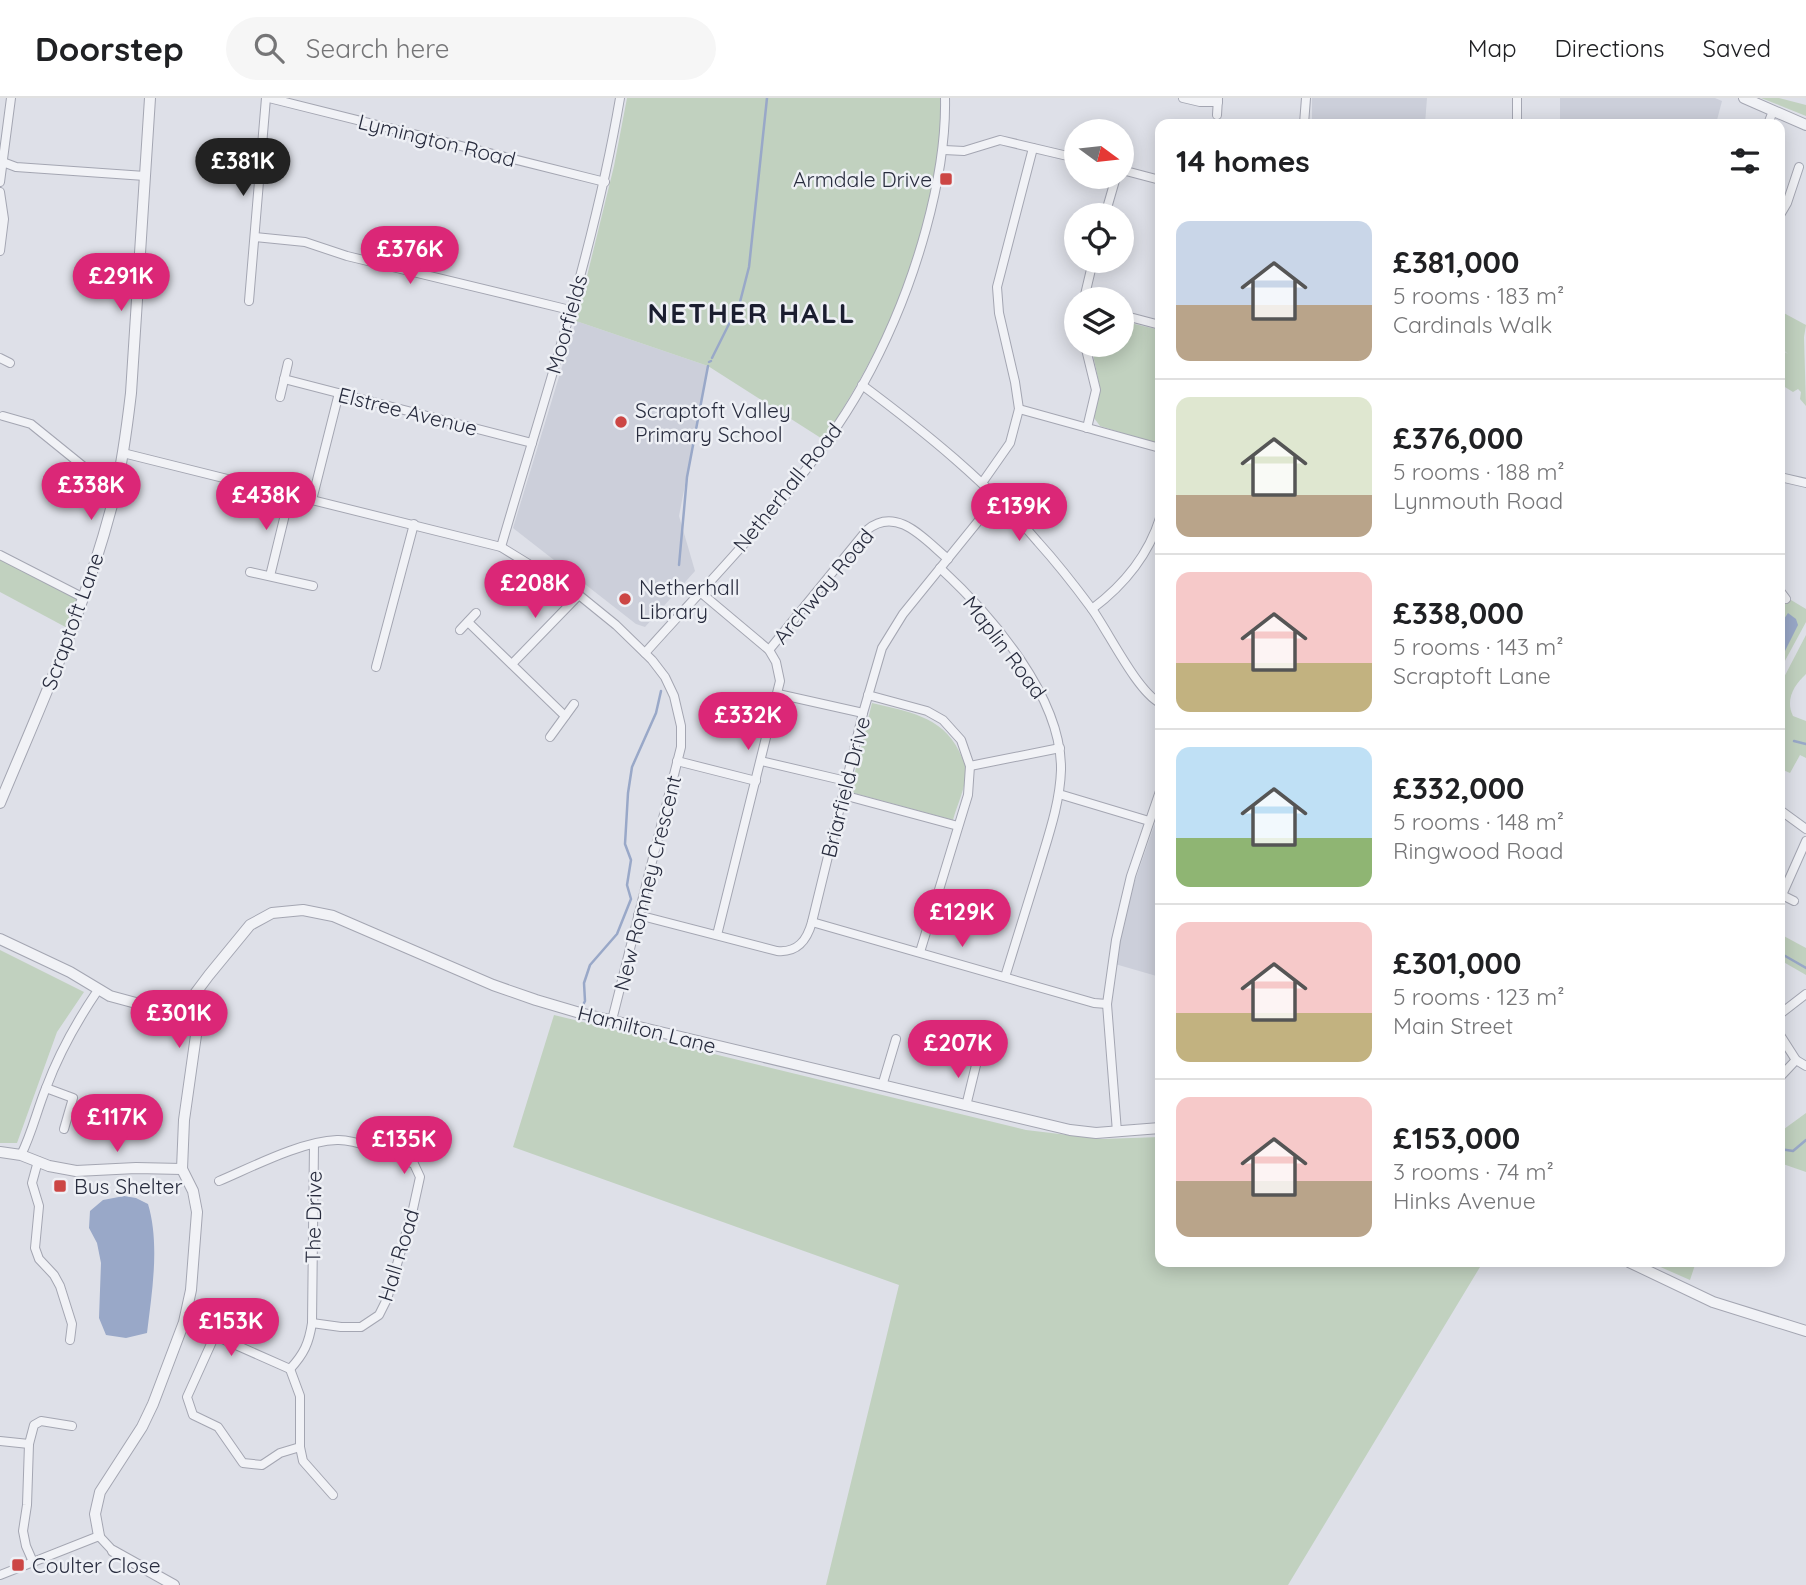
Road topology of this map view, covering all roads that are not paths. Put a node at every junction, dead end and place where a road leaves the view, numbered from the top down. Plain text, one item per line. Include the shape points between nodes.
1 (11, 98) edge
2 (150, 98) edge
3 (267, 98) edge
4 (620, 98) edge
5 (945, 98) edge
6 (1183, 98) edge
7 (1306, 98) edge
8 (1517, 98) edge
9 (1744, 98) edge
10 (1218, 100) edge
11 (1773, 111) junction
12 (1217, 115) dead end
13 (1304, 119) edge
14 (1517, 119) edge
15 (1770, 119) edge
16 (1806, 125) edge
17 (1033, 148) junction
18 (944, 150) junction
19 (1064, 155) edge
20 (2, 161) edge
21 (1799, 167) dead end
22 (1134, 173) edge
23 (145, 176) junction
24 (1155, 179) edge
25 (0, 182) edge
26 (605, 182) junction
27 (0, 192) edge
28 (1785, 206) edge
29 (254, 237) junction
30 (0, 251) edge
31 (249, 301) dead end
32 (570, 310) junction
33 (1134, 318) edge
34 (1155, 324) edge
35 (1088, 357) edge
36 (0, 358) edge
37 (10, 363) dead end
38 (288, 363) dead end
39 (284, 379) junction
40 (862, 385) junction
41 (339, 393) junction
42 (279, 397) dead end
43 (1019, 409) junction
44 (3, 416) dead end
45 (1087, 428) junction
46 (532, 443) junction
47 (1155, 447) edge
48 (123, 453) junction
49 (1785, 478) edge
50 (982, 483) junction
51 (1806, 483) edge
52 (115, 492) junction
53 (290, 494) junction
54 (997, 498) junction
55 (312, 500) junction
56 (414, 524) junction
57 (1155, 531) edge
58 (501, 547) junction
59 (0, 555) edge
60 (948, 559) junction
61 (940, 568) junction
62 (250, 572) dead end
63 (270, 576) junction
64 (313, 586) dead end
65 (700, 592) junction
66 (579, 595) junction
67 (82, 597) junction
68 (1092, 609) junction
69 (476, 614) dead end
70 (468, 622) junction
71 (460, 630) dead end
72 (769, 650) junction
73 (645, 653) junction
74 (512, 664) junction
75 (376, 667) dead end
76 (778, 694) junction
77 (868, 695) junction
78 (1155, 699) edge
79 (574, 704) dead end
80 (863, 713) junction
81 (565, 716) junction
82 (550, 737) dead end
83 (1060, 748) junction
84 (677, 761) junction
85 (761, 761) junction
86 (970, 766) junction
87 (756, 781) junction
88 (846, 781) junction
89 (1059, 793) junction
90 (843, 795) junction
91 (0, 803) edge
92 (1155, 805) edge
93 (1785, 814) edge
94 (1149, 821) junction
95 (958, 826) junction
96 (1806, 829) edge
97 (1806, 841) edge
98 (1785, 886) edge
99 (1785, 897) edge
100 (1794, 901) dead end
101 (638, 915) junction
102 (812, 922) junction
103 (718, 935) junction
104 (0, 939) edge
105 (920, 952) junction
106 (1005, 977) junction
107 (98, 990) junction
108 (1806, 994) edge
109 (1107, 1004) junction
110 (189, 1010) junction
111 (1785, 1010) edge
112 (612, 1020) junction
113 (896, 1039) dead end
114 (1785, 1043) edge
115 (1796, 1060) junction
116 (978, 1061) dead end
117 (1806, 1066) edge
118 (1785, 1072) edge
119 (882, 1086) junction
120 (46, 1087) junction
121 (966, 1106) junction
122 (1155, 1128) edge
123 (64, 1129) dead end
124 (1117, 1132) junction
125 (314, 1144) junction
126 (0, 1152) edge
127 (22, 1155) junction
128 (38, 1161) junction
129 (181, 1169) junction
130 (219, 1181) dead end
131 (1640, 1267) edge
132 (184, 1322) junction
133 (312, 1323) junction
134 (1806, 1331) edge
135 (215, 1335) junction
136 (70, 1340) dead end
137 (290, 1368) junction
138 (72, 1426) dead end
139 (0, 1441) edge
140 (29, 1444) junction
141 (300, 1447) junction
142 (333, 1495) dead end
143 (99, 1536) junction
144 (113, 1551) joint
145 (33, 1562) junction
146 (0, 1575) edge
147 (174, 1585) edge

1 - 20 street
2 - 23 street, Scraptoft Lane
3 - 26 street, Lymington Road
3 - 29 street
4 - 26 street, Moorfields
5 - 18 street, Netherhall Road
6 - 10 street
7 - 13 street
8 - 14 street
9 - 11 street
10 - 12 street
11 - 15 street
11 - 16 street
17 - 18 street via 1000,141 964,151
17 - 19 street
17 - 43 street via 997,287
18 - 40 street, Netherhall Road via 911,282
20 - 23 street via 16,167
20 - 25 street
21 - 28 street
22 - 24 street
23 - 48 street, Scraptoft Lane
26 - 32 street, Moorfields
27 - 30 street via 4,219
29 - 31 street
29 - 32 street via 305,242
32 - 46 street, Moorfields
33 - 34 street
35 - 45 street via 1096,390
36 - 37 street
38 - 39 street
39 - 41 street, Elstree Avenue
39 - 42 street
40 - 50 street
40 - 65 street, Netherhall Road via 810,464
41 - 46 street, Elstree Avenue
41 - 55 street
43 - 45 street
43 - 50 street via 1010,443
44 - 52 street via 31,424
45 - 47 street
46 - 58 street, Moorfields
48 - 52 street, Scraptoft Lane
48 - 53 street, New Romney Crescent
49 - 51 street
50 - 54 street
52 - 67 street, Scraptoft Lane
53 - 55 street, New Romney Crescent
53 - 63 street
54 - 60 street, Briarfield Drive
54 - 68 street
55 - 56 street, New Romney Crescent
56 - 58 street, New Romney Crescent
56 - 75 street
57 - 68 street via 1132,572
58 - 66 street, New Romney Crescent
59 - 67 street
60 - 61 street, Briarfield Drive
60 - 72 street, Archway Road via 905,524 895,520 877,523
61 - 77 street, Briarfield Drive via 888,635
61 - 83 street, Maplin Road via 987,618 1036,682
62 - 63 street
63 - 64 street
65 - 72 street
65 - 73 street, Netherhall Road
66 - 73 street, New Romney Crescent
66 - 74 street
67 - 91 street, Scraptoft Lane
68 - 78 street via 1142,689
69 - 70 street
70 - 71 street
70 - 74 street
72 - 76 street via 778,668
73 - 84 street, New Romney Crescent via 665,677 677,706 681,737
74 - 81 street
76 - 80 street
76 - 85 street
77 - 80 street, Briarfield Drive
77 - 86 street via 919,708 943,720 961,740
79 - 81 street
80 - 88 street, Briarfield Drive
81 - 82 street
83 - 86 street
83 - 89 street, Maplin Road
84 - 87 street
84 - 101 street, New Romney Crescent
85 - 87 street
85 - 88 street
86 - 95 street
87 - 103 street
88 - 90 street, Briarfield Drive
89 - 94 street
89 - 106 street, Maplin Road
90 - 95 street
90 - 102 street, Briarfield Drive
92 - 94 street
93 - 96 street
94 - 109 street via 1130,876
95 - 105 street
97 - 98 street
99 - 100 street
101 - 103 street, Briarfield Drive
101 - 112 street, New Romney Crescent
102 - 103 street, Briarfield Drive via 803,943 787,951
102 - 105 street
104 - 107 street
105 - 106 street
106 - 109 street
107 - 110 street via 147,1006
107 - 120 street via 75,1023
108 - 111 street
109 - 124 street
110 - 112 street, Hamilton Lane via 194,995 250,925 272,913 303,910 333,916 536,1000
110 - 129 street via 198,1021
112 - 119 street, Hamilton Lane
113 - 119 street
114 - 115 street
115 - 117 street
115 - 118 street
116 - 121 street
119 - 121 street, Hamilton Lane
120 - 123 street via 73,1098
120 - 127 street
121 - 124 street, Hamilton Lane via 1070,1130
122 - 124 street, Hamilton Lane
125 - 130 street, Hall Road
125 - 133 street, The Drive
125 - 133 street, Hall Road via 339,1139 380,1150 414,1164 420,1177 379,1315 361,1327
126 - 127 street
127 - 128 street
128 - 129 street via 76,1171
128 - 136 street via 32,1183 39,1206 35,1248 38,1259 60,1286 72,1324
129 - 132 street via 193,1191 197,1212
131 - 134 street via 1713,1302
132 - 135 street
132 - 143 street via 142,1427 100,1492 95,1514
133 - 137 street, The Drive via 309,1343
135 - 137 street
135 - 141 street via 187,1397 193,1415 218,1427 243,1463 262,1465
137 - 141 street via 300,1396
138 - 140 street via 41,1421 34,1425
139 - 140 street
140 - 145 street via 23,1531
141 - 142 street via 303,1461
143 - 144 street
143 - 145 street
144 - 147 street
145 - 146 street

